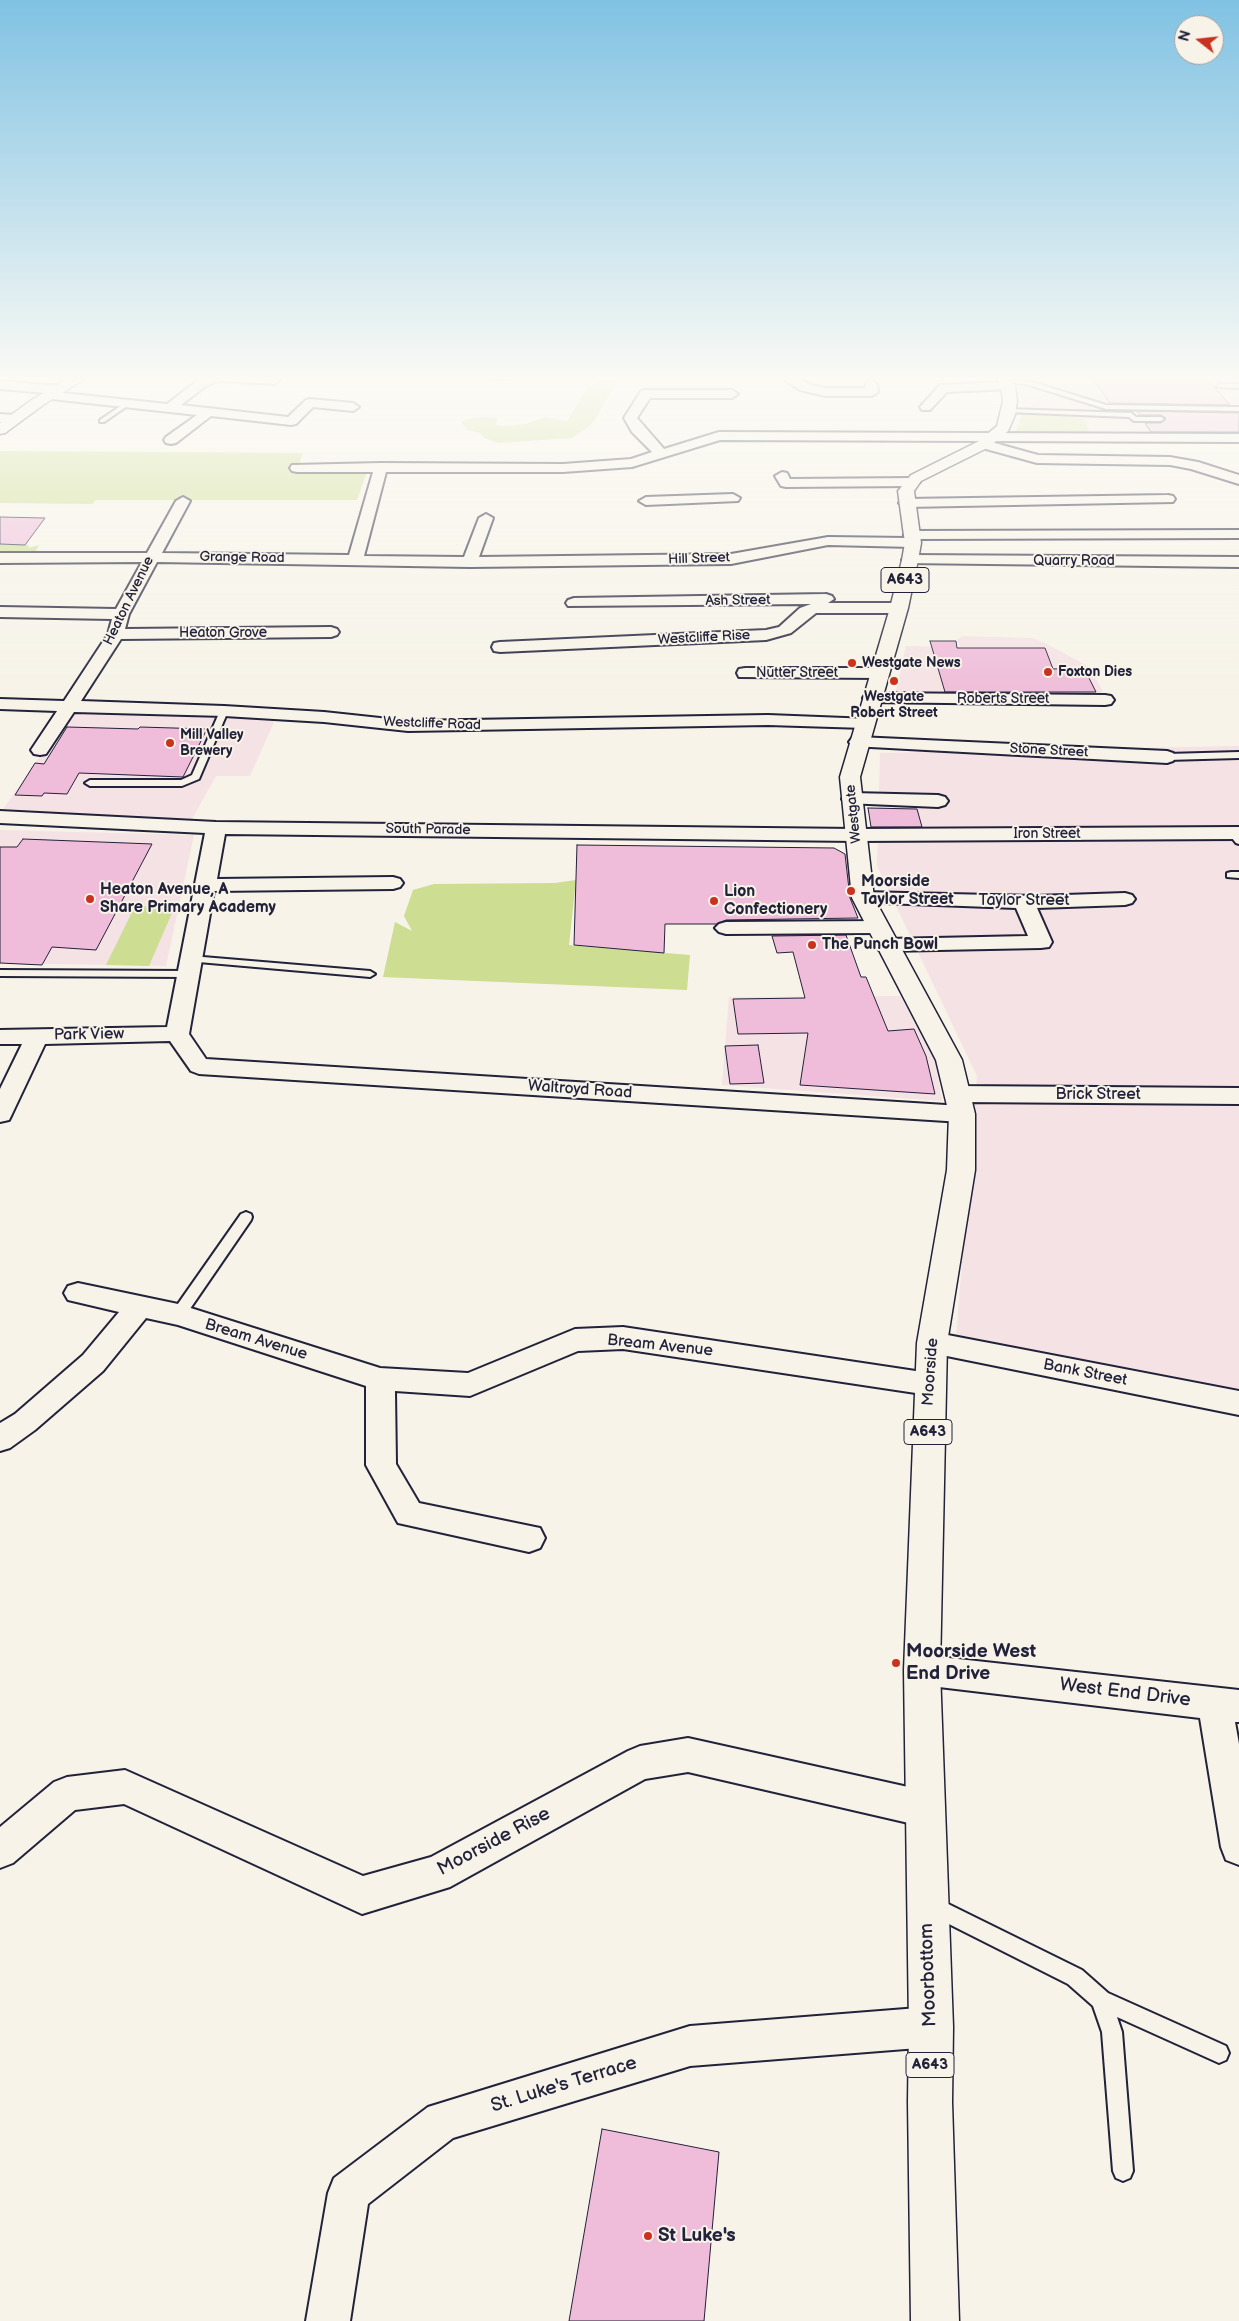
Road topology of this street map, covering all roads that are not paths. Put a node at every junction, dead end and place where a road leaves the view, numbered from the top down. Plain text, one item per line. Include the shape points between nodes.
1 (377, 482) edge
2 (640, 482) edge
3 (786, 482) edge
4 (873, 482) edge
5 (913, 482) edge
6 (734, 498) dead end
7 (1168, 499) dead end
8 (183, 501) dead end
9 (906, 503) junction
10 (486, 518) dead end
11 (1239, 534) edge
12 (911, 546) junction
13 (151, 557) junction
14 (356, 560) junction
15 (6, 562) edge
16 (477, 562) junction
17 (1239, 562) edge
18 (574, 603) dead end
19 (900, 603) junction
20 (0, 612) edge
21 (121, 614) junction
22 (331, 632) dead end
23 (116, 634) junction
24 (500, 647) dead end
25 (745, 673) dead end
26 (879, 673) junction
27 (872, 698) junction
28 (1105, 700) dead end
29 (0, 704) edge
30 (69, 706) junction
31 (224, 711) junction
32 (865, 722) junction
33 (858, 742) junction
34 (40, 750) dead end
35 (1239, 755) edge
36 (1167, 758) joint
37 (90, 783) dead end
38 (852, 799) junction
39 (938, 801) dead end
40 (0, 817) edge
41 (216, 828) junction
42 (856, 835) junction
43 (1237, 836) edge
44 (392, 883) dead end
45 (205, 885) junction
46 (863, 898) junction
47 (1125, 899) dead end
48 (1024, 902) junction
49 (726, 928) dead end
50 (883, 936) junction
51 (190, 966) junction
52 (0, 973) edge
53 (370, 974) dead end
54 (177, 1034) junction
55 (38, 1036) junction
56 (0, 1037) edge
57 (948, 1060) joint
58 (1239, 1096) edge
59 (960, 1104) junction
60 (0, 1114) edge
61 (246, 1217) dead end
62 (78, 1293) dead end
63 (139, 1307) junction
64 (178, 1315) junction
65 (932, 1343) junction
66 (380, 1379) junction
67 (929, 1384) junction
68 (1239, 1403) edge
69 (0, 1439) edge
70 (529, 1538) dead end
71 (922, 1670) junction
72 (1227, 1705) edge
73 (926, 1809) junction
74 (1239, 1847) edge
75 (0, 1850) edge
76 (927, 1902) junction
77 (1101, 2000) junction
78 (931, 2027) junction
79 (1219, 2053) dead end
80 (1122, 2171) dead end
81 (328, 2321) edge
82 (935, 2321) edge

1 - 14 street
2 - 6 street via 647,503
3 - 4 street
5 - 9 main road, Westgate / A643 via 906,491
7 - 9 street
8 - 13 street, Heaton Avenue
9 - 12 main road, Westgate / A643
10 - 16 street
11 - 12 street
12 - 16 street, Hill Street via 828,541 731,559
12 - 17 street, Quarry Road
12 - 19 main road, Westgate / A643
13 - 14 street, Grange Road
13 - 15 street, Grange Road
13 - 21 street, Heaton Avenue
14 - 16 street, Grange Road
18 - 19 street, Ash Street
19 - 24 street, Westcliffe Rise via 814,608 785,630 766,635
19 - 26 main road, Westgate / A643
20 - 21 street
21 - 23 street, Heaton Avenue
22 - 23 street, Heaton Grove
23 - 30 street, Heaton Avenue
25 - 26 street, Nutter Street
26 - 27 main road, Westgate / A643
27 - 28 street, Roberts Street
27 - 32 main road, Westgate / A643
29 - 30 street, Westcliffe Road
30 - 31 street, Westcliffe Road
30 - 34 street, Heaton Avenue
31 - 32 street, Westcliffe Road via 408,726 768,720
31 - 37 lane via 196,776 182,783
32 - 33 main road, Westgate / A643
33 - 36 street, Stone Street via 954,752
33 - 38 main road, Westgate / A643 via 850,777
35 - 36 lane, Stone Street
38 - 39 street
38 - 42 main road, Westgate / A643
40 - 41 street, South Parade
41 - 42 street, South Parade
41 - 45 street
42 - 43 street, Iron Street
42 - 46 main road, Westgate / A643
44 - 45 street
45 - 51 street
46 - 48 street, Taylor Street
46 - 50 main road, Westgate / A643
47 - 48 street, Taylor Street
48 - 50 street via 1041,942
49 - 50 street
50 - 57 main road, Westgate / A643
51 - 52 lane
51 - 53 lane
51 - 54 street
54 - 55 street, Park View
54 - 59 street, Waltroyd Road via 199,1066
55 - 56 street, Park View
55 - 60 street
57 - 59 main road, Moorside / A643
58 - 59 street, Brick Street
59 - 65 main road, Moorside / A643 via 961,1170
61 - 64 lane
62 - 63 street, Bream Avenue
63 - 64 street, Bream Avenue
63 - 69 street via 93,1363 25,1422
64 - 66 street, Bream Avenue
65 - 67 main road, Moorside / A643
65 - 68 street, Bank Street
66 - 67 street, Bream Avenue via 470,1385 574,1340 623,1338
66 - 70 street via 381,1465 409,1514
67 - 71 main road, Moorside / A643
71 - 72 street, West End Drive
71 - 73 main road, Moorside / A643
72 - 74 street
73 - 75 street, Moorside Rise via 688,1755 640,1763 437,1874 362,1895 125,1787 67,1794
73 - 76 main road, Moorbottom / A643
76 - 77 lane via 1075,1976
76 - 78 main road, Moorbottom / A643
77 - 79 lane
77 - 80 lane via 1112,2032
78 - 81 street, St. Luke's Terrace via 690,2046 442,2121 349,2193
78 - 82 main road, Moorbottom / A643

